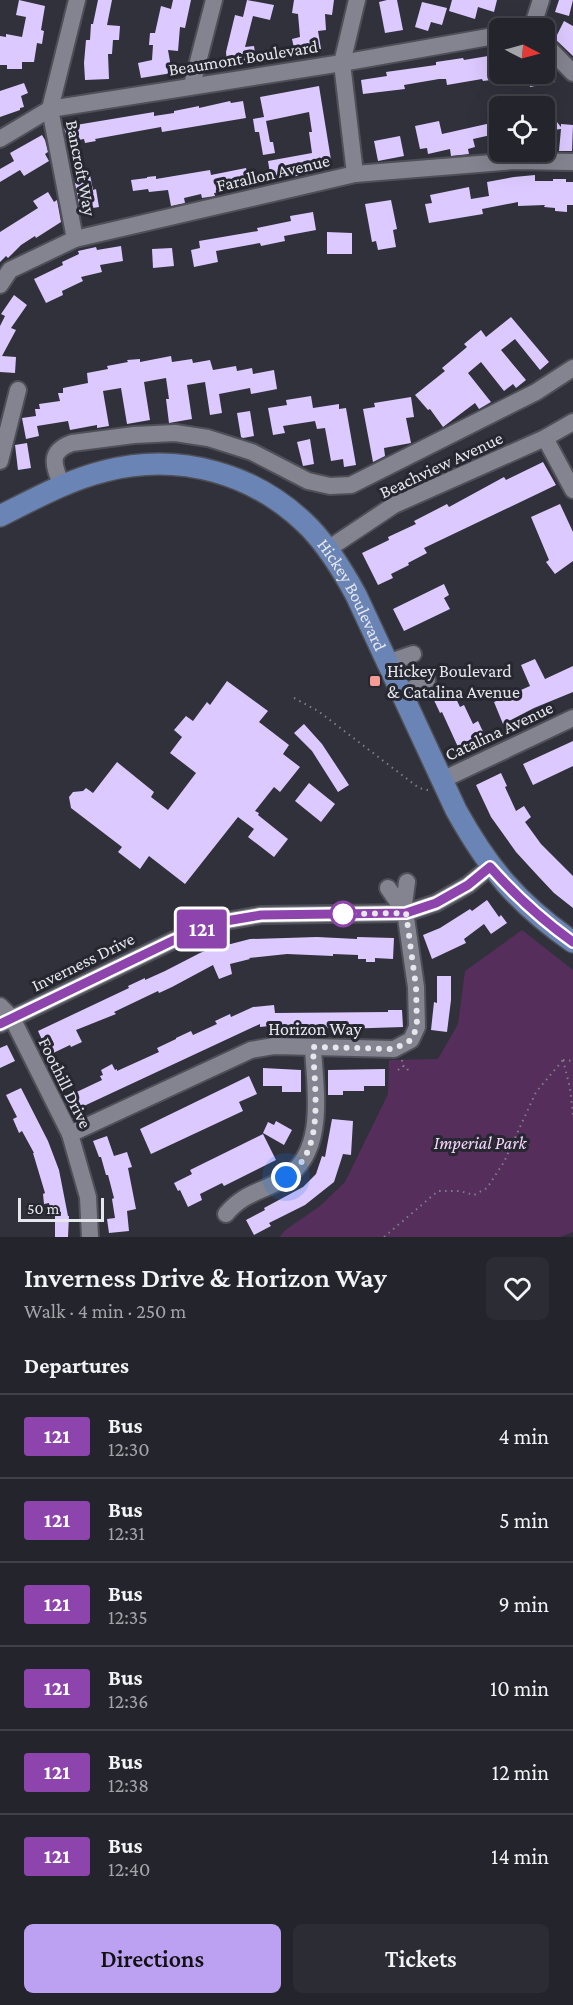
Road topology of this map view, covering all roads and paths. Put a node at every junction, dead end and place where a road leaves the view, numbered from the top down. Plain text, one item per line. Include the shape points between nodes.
1 (77, 0) edge
2 (214, 0) edge
3 (357, 0) edge
4 (541, 0) edge
5 (535, 18) edge
6 (489, 37) edge
7 (555, 54) edge
8 (342, 63) junction
9 (573, 73) edge
10 (192, 85) junction
11 (50, 109) junction
12 (0, 140) edge
13 (573, 162) edge
14 (355, 174) junction
15 (75, 238) junction
16 (0, 285) edge
17 (573, 368) edge
18 (18, 390) dead end
19 (573, 422) edge
20 (546, 438) junction
21 (0, 460) edge
22 (62, 486) junction
23 (573, 490) edge
24 (0, 514) edge
25 (328, 549) junction
26 (413, 654) dead end
27 (387, 663) junction
28 (427, 680) dead end
29 (402, 695) junction
30 (294, 698) dead end
31 (573, 718) edge
32 (435, 785) junction
33 (490, 867) junction
34 (407, 882) dead end
35 (388, 888) dead end
36 (405, 909) junction
37 (573, 942) edge
38 (0, 1006) edge
39 (6, 1021) edge
40 (313, 1047) junction
41 (563, 1060) junction
42 (573, 1061) edge
43 (398, 1070) dead end
44 (408, 1071) dead end
45 (573, 1115) edge
46 (70, 1134) junction
47 (226, 1214) dead end
48 (90, 1237) edge
49 (384, 1237) edge

1 - 11 street, Bancroft Way
2 - 10 street
3 - 8 street
4 - 5 street
6 - 8 street, Beaumont Boulevard
7 - 9 street
8 - 10 street, Beaumont Boulevard
8 - 14 street
10 - 11 street, Beaumont Boulevard
11 - 12 street, Beaumont Boulevard
11 - 15 street, Bancroft Way
13 - 14 street, Farallon Avenue via 515,161
14 - 15 street, Farallon Avenue
15 - 16 street, Farallon Avenue via 10,270
17 - 22 street via 536,392 351,485 308,481 252,452 208,438 175,433 134,435 62,447 54,462
18 - 21 street
19 - 20 street, Beachview Avenue
20 - 23 street
20 - 25 street, Beachview Avenue via 394,506
22 - 24 main road, Hickey Boulevard
22 - 25 main road, Hickey Boulevard via 103,471 145,464 168,463 211,470 272,496
25 - 27 main road, Hickey Boulevard via 356,596
26 - 27 street
27 - 29 main road, Hickey Boulevard
28 - 29 street
29 - 32 main road, Hickey Boulevard
30 - 32 path via 318,711 419,788
31 - 32 street, Catalina Avenue
32 - 33 main road, Hickey Boulevard
33 - 36 street, Inverness Drive via 436,903
33 - 37 main road, Hickey Boulevard via 532,911
34 - 36 street
35 - 36 street
36 - 39 street, Inverness Drive via 261,915 220,922
36 - 40 street, Horizon Way via 416,997 417,1027 411,1040 394,1049
38 - 39 street, Foothill Drive
39 - 46 street, Foothill Drive
40 - 46 street, Horizon Way via 251,1050
40 - 47 street via 314,1135 301,1163 286,1177 236,1202
41 - 42 path
41 - 45 path
41 - 49 path via 536,1092 504,1162 487,1188 474,1195 438,1191
43 - 44 path via 403,1065
46 - 48 street, Foothill Drive via 88,1197

